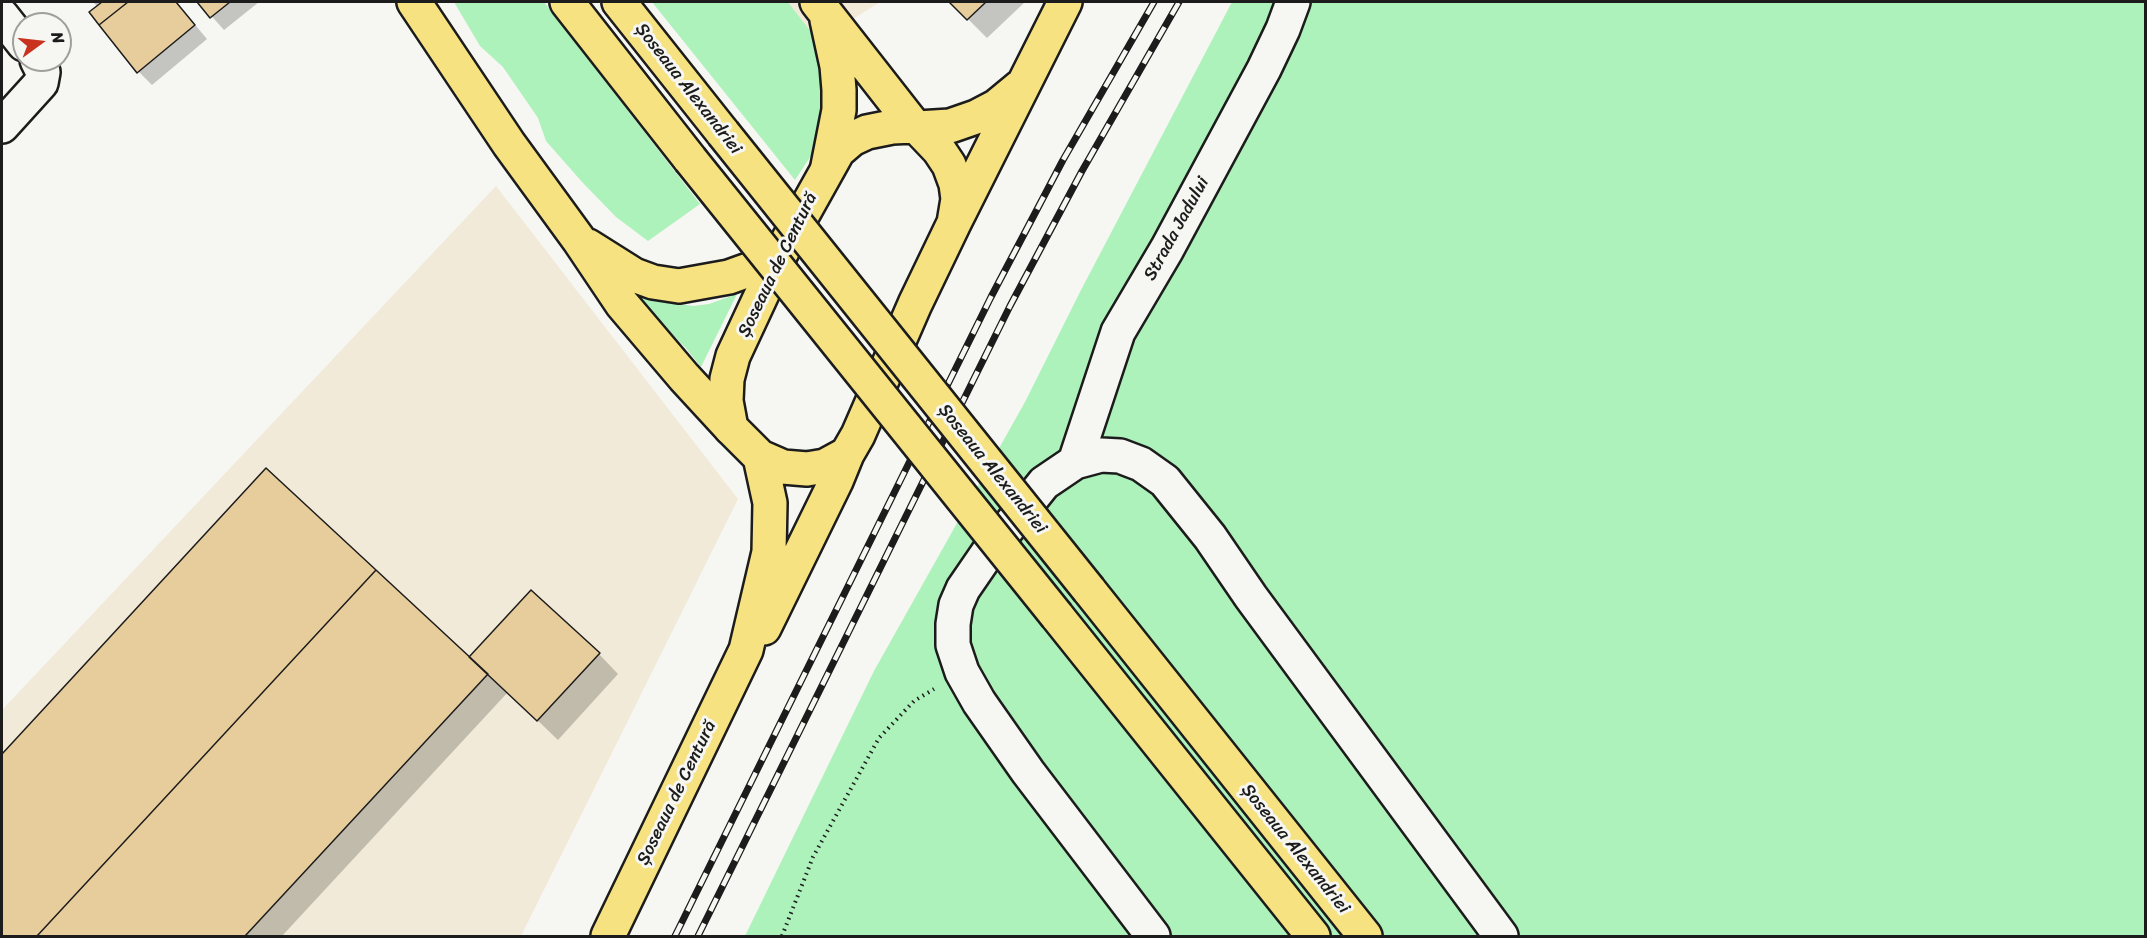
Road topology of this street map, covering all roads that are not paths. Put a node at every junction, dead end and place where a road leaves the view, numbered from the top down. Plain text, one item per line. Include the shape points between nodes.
1 (414, 2) edge
2 (567, 2) edge
3 (619, 2) edge
4 (1065, 2) edge
5 (1293, 2) edge
6 (821, 7) edge
7 (2, 16) edge
8 (12, 29) edge
9 (40, 72) edge
10 (1027, 79) junction
11 (2, 126) edge
12 (916, 127) junction
13 (828, 166) junction
14 (954, 223) junction
15 (579, 240) junction
16 (781, 253) junction
17 (731, 428) junction
18 (847, 454) junction
19 (760, 457) junction
20 (1075, 462) junction
21 (746, 650) junction
22 (608, 936) edge
23 (1153, 936) edge
24 (1313, 936) edge
25 (1365, 936) edge
26 (1501, 936) edge

1 - 15 main road
2 - 24 main road, bridge
3 - 25 main road, Șoseaua Alexandriei, bridge
4 - 10 main road, Șoseaua de Centură
5 - 20 street, Strada Jadului via 1264,69 1118,332
6 - 12 main road
6 - 13 main road via 837,66 839,90 838,118
7 - 8 street
9 - 11 street via 41,83
10 - 12 main road, Șoseaua de Centură via 1012,94 976,117 950,126
10 - 14 main road, Șoseaua de Centură
12 - 13 main road, Șoseaua de Centură via 867,132 838,151
12 - 14 main road, Șoseaua de Centură via 949,165 958,199
13 - 16 main road, Șoseaua de Centură
14 - 18 main road, Șoseaua de Centură
15 - 16 main road via 634,275 679,286 729,277
15 - 17 main road via 622,304
16 - 17 main road, Șoseaua de Centură via 733,356 726,400
17 - 19 main road
18 - 19 main road via 825,466 807,469 783,466
18 - 21 main road, Șoseaua de Centură via 768,623
19 - 21 main road, Șoseaua de Centură via 770,503 769,552
20 - 23 street via 1044,483 963,589 956,605 954,645 962,672 979,702
20 - 26 street via 1101,455 1120,456 1141,464 1165,481
21 - 22 main road, Șoseaua de Centură

